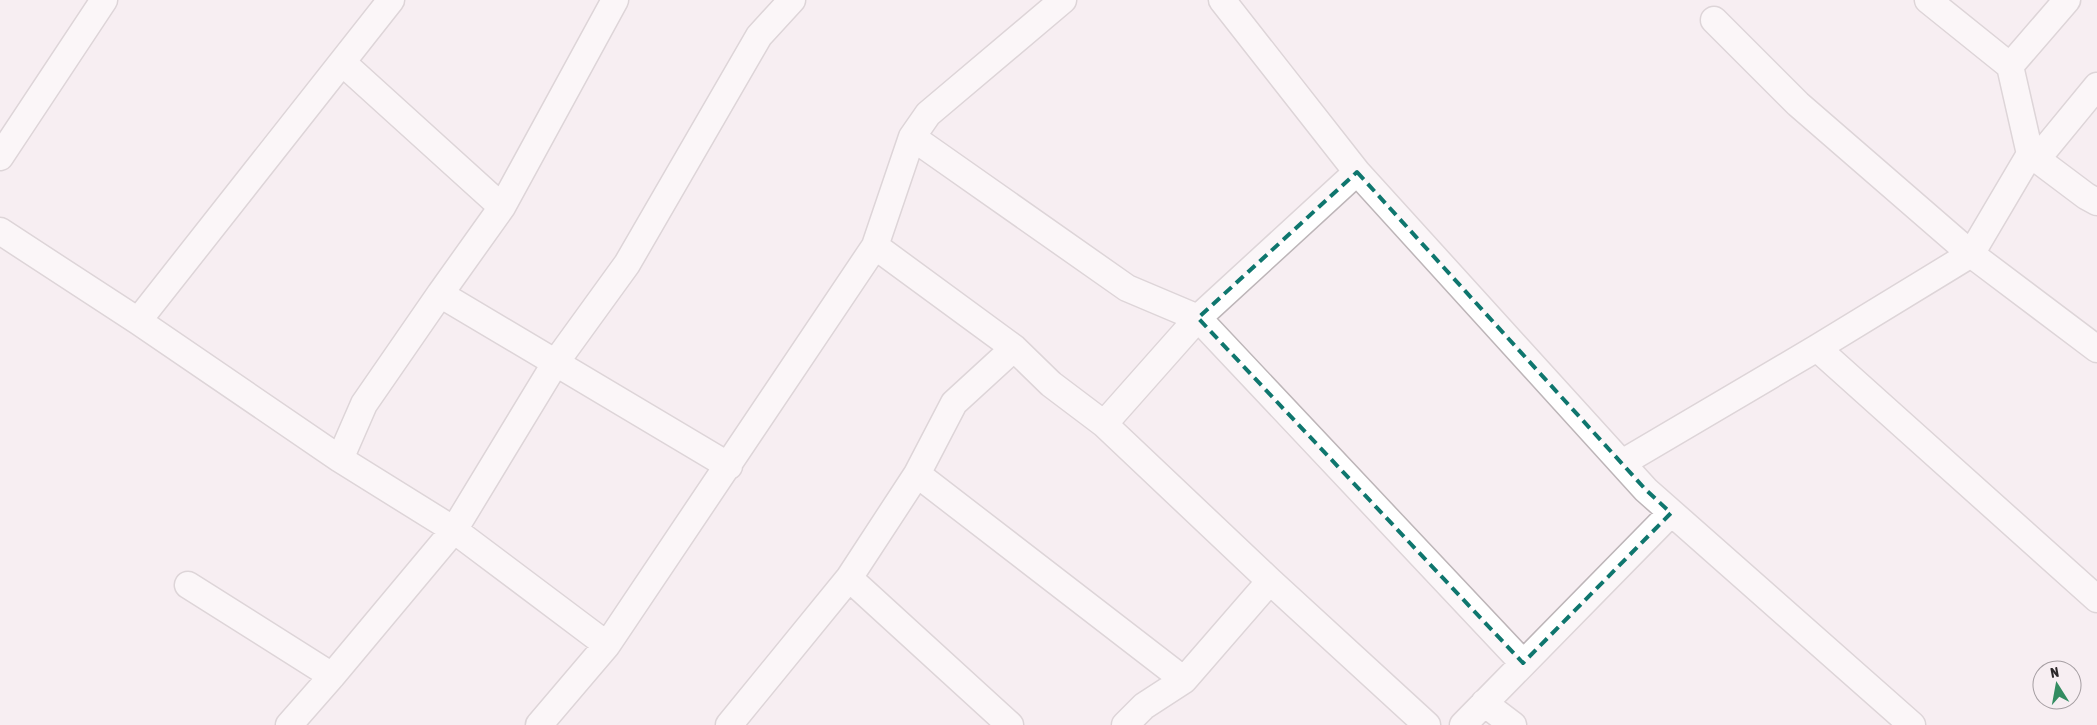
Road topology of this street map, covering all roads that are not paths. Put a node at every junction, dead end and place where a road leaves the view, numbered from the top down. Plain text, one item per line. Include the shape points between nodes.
1 (104, 0) edge
2 (391, 0) edge
3 (615, 0) edge
4 (792, 0) edge
5 (1062, 0) edge
6 (1222, 0) edge
7 (1928, 0) edge
8 (2067, 0) edge
9 (1956, 8) edge
10 (1714, 20) dead end
11 (343, 63) junction
12 (2010, 66) junction
13 (2097, 86) edge
14 (912, 137) junction
15 (2033, 156) junction
16 (0, 157) edge
17 (1357, 172) junction
18 (2093, 194) edge
19 (502, 206) junction
20 (0, 231) edge
21 (875, 246) junction
22 (1971, 254) junction
23 (440, 294) junction
24 (1198, 318) junction
25 (138, 321) junction
26 (1014, 348) junction
27 (1817, 348) junction
28 (2097, 349) edge
29 (556, 362) junction
30 (1104, 424) junction
31 (340, 460) junction
32 (1622, 463) junction
33 (729, 466) junction
34 (917, 474) junction
35 (1671, 512) junction
36 (454, 530) junction
37 (849, 578) junction
38 (1270, 581) junction
39 (188, 585) dead end
40 (2097, 599) edge
41 (607, 645) junction
42 (1523, 663) junction
43 (332, 676) junction
44 (1184, 680) junction
45 (1484, 703) junction
46 (289, 725) edge
47 (539, 725) edge
48 (729, 725) edge
49 (1010, 725) edge
50 (1126, 725) edge
51 (1427, 725) edge
52 (1463, 725) edge
53 (1513, 725) edge
54 (1912, 725) edge

1 - 16 street
2 - 11 street
3 - 19 street
4 - 29 street via 759,36 627,264
5 - 14 street via 928,114
6 - 17 street
7 - 9 street
8 - 12 street
9 - 12 street
10 - 22 street via 1798,104
11 - 19 street
11 - 25 street
12 - 15 street
13 - 15 street
14 - 21 street
14 - 24 street via 1127,288
15 - 18 street
15 - 22 street
17 - 24 street
17 - 32 street
19 - 23 street
20 - 25 street
21 - 26 street
21 - 33 street
22 - 27 street
22 - 28 street
23 - 29 street
23 - 31 street via 364,404
24 - 30 street
24 - 42 street
25 - 31 street
26 - 30 street via 1051,384
26 - 34 street via 954,403
27 - 32 street
27 - 40 street
29 - 33 street
29 - 36 street
30 - 38 street
31 - 36 street
32 - 35 street
33 - 41 street
34 - 37 street
34 - 44 street
35 - 42 street
35 - 54 street
36 - 41 street
36 - 43 street
37 - 48 street
37 - 49 street
38 - 44 street
38 - 51 street
39 - 43 street
41 - 47 street
42 - 45 street
43 - 46 street
44 - 50 street via 1144,706
45 - 52 street
45 - 53 street

